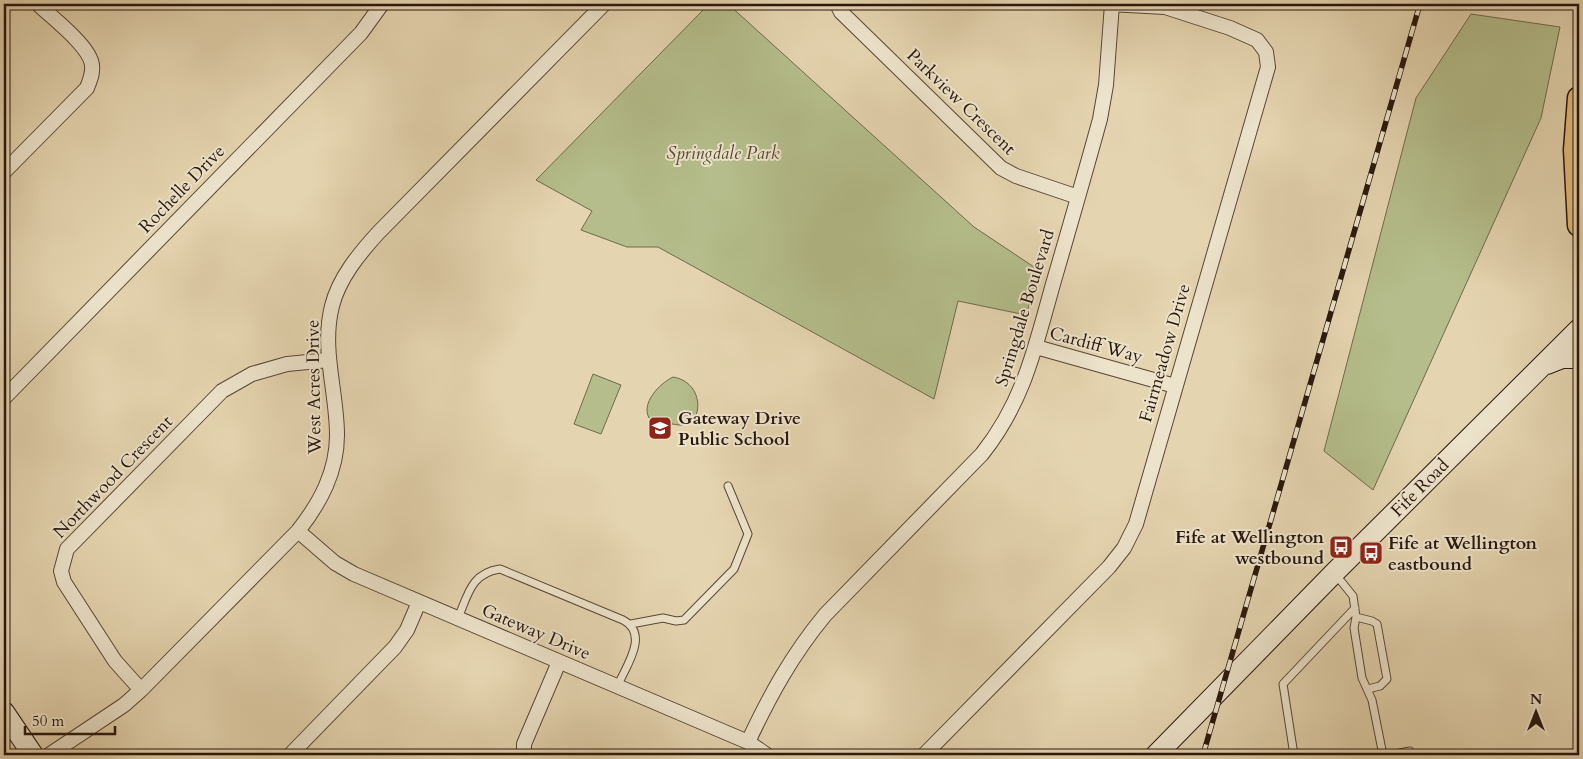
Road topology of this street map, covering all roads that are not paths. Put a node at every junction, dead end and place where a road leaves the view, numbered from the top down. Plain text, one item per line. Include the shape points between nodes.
1 (38, 4) edge
2 (382, 4) edge
3 (604, 4) edge
4 (837, 4) edge
5 (1111, 4) edge
6 (1579, 98) edge
7 (4, 172) edge
8 (1078, 197) junction
9 (1579, 225) edge
10 (1579, 329) edge
11 (1036, 348) junction
12 (1579, 358) edge
13 (329, 360) junction
14 (1545, 365) junction
15 (1175, 386) junction
16 (4, 398) edge
17 (728, 486) dead end
18 (298, 532) junction
19 (1334, 573) junction
20 (419, 602) junction
21 (1355, 608) junction
22 (1356, 617) junction
23 (458, 618) junction
24 (632, 624) junction
25 (559, 662) junction
26 (617, 687) junction
27 (1368, 689) junction
28 (140, 690) junction
29 (4, 712) edge
30 (748, 742) junction
31 (1410, 752) dead end
32 (34, 755) edge
33 (50, 755) edge
34 (290, 755) edge
35 (524, 755) edge
36 (767, 755) edge
37 (924, 755) edge
38 (1156, 755) edge
39 (1294, 755) edge
40 (1383, 755) edge
41 (1389, 755) edge

1 - 7 street via 87,52 92,74 87,88
2 - 16 street, Rochelle Drive via 361,34
3 - 13 street, West Acres Drive via 358,257 332,306
4 - 8 street, Parkview Crescent via 1001,168
5 - 8 street, Springdale Boulevard via 1106,85
5 - 15 street, Fairmeadow Drive via 1180,10 1257,40 1266,52 1268,67
6 - 9 main road via 1575,150
8 - 11 street, Springdale Boulevard
10 - 14 street, Fife Road
11 - 15 street, Cardiff Way
11 - 30 street, Springdale Boulevard via 1022,390 998,434 819,622 776,684
12 - 14 street via 1562,358
13 - 18 street, West Acres Drive via 337,435 334,465 314,512
13 - 28 street, Northwood Crescent via 286,364 252,374 222,392 68,549 61,571 64,582 115,661
14 - 19 street, Fife Road
15 - 37 street, Fairmeadow Drive via 1136,524 1124,548 1109,568
17 - 24 lane via 748,534 734,569 684,620 676,622 663,618
18 - 20 street, Gateway Drive via 334,563
18 - 28 street, West Acres Drive
19 - 21 lane via 1353,596
19 - 38 street, Fife Road
20 - 23 street, Gateway Drive
20 - 34 street via 407,630 394,648
21 - 22 lane
21 - 39 lane via 1283,684
22 - 27 lane via 1354,628 1362,678
22 - 27 lane via 1377,624 1387,679 1380,686
23 - 24 lane via 477,578 483,573 500,570
23 - 25 street, Gateway Drive
24 - 26 lane via 637,642
25 - 26 street, Gateway Drive
25 - 35 street via 524,744
26 - 30 street, Gateway Drive
27 - 40 lane
28 - 33 street, West Acres Drive via 124,705
29 - 32 street
30 - 36 street, Gateway Drive
31 - 41 lane

